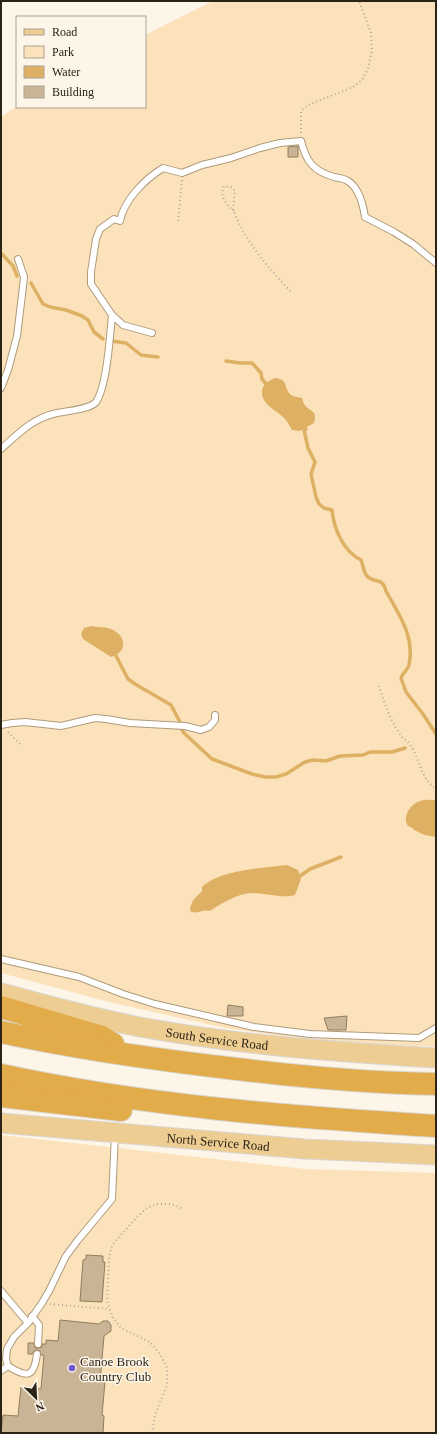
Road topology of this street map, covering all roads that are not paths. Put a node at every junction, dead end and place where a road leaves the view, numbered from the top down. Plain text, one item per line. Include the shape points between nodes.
1 (18, 259) dead end
2 (436, 263) edge
3 (112, 315) junction
4 (152, 333) dead end
5 (1, 388) edge
6 (1, 449) edge
7 (215, 715) dead end
8 (1, 725) edge
9 (1, 959) edge
10 (1, 993) edge
11 (1, 1007) edge
12 (436, 1028) edge
13 (1, 1032) edge
14 (130, 1056) junction
15 (436, 1058) edge
16 (1, 1074) edge
17 (436, 1084) edge
18 (1, 1096) edge
19 (348, 1121) junction
20 (1, 1123) edge
21 (436, 1126) edge
22 (115, 1133) junction
23 (436, 1155) edge
24 (1, 1291) edge
25 (32, 1316) junction
26 (28, 1323) junction
27 (38, 1344) dead end
28 (4, 1349) edge
29 (37, 1354) dead end
30 (8, 1366) junction
31 (1, 1371) edge

1 - 5 lane via 24,277 17,336
2 - 3 lane via 407,240 365,217 359,194 353,186 346,180 321,172 312,166 304,154 301,140 280,143 182,173 163,168 133,194 120,221 114,219 100,229 90,272 91,284
3 - 4 lane via 123,324
3 - 6 lane via 105,375 100,395 95,403 32,422
7 - 8 lane via 215,720 209,727 201,730 185,726 95,718 60,726 25,722
9 - 12 lane via 79,977 155,1004 254,1027 310,1034 419,1038
10 - 15 main road, South Service Road via 139,1027 222,1040 324,1051
11 - 14 highway via 102,1037
13 - 14 highway
14 - 17 highway via 315,1077
16 - 19 highway via 98,1093 188,1106
18 - 19 highway via 173,1116
19 - 21 highway
20 - 22 main road, North Service Road
22 - 23 main road, North Service Road via 305,1149
22 - 25 lane via 112,1199 66,1256 49,1291
24 - 26 lane
25 - 26 lane
25 - 27 lane via 39,1325
26 - 28 lane
28 - 30 lane
29 - 30 lane via 36,1366 31,1373 21,1374
30 - 31 lane

